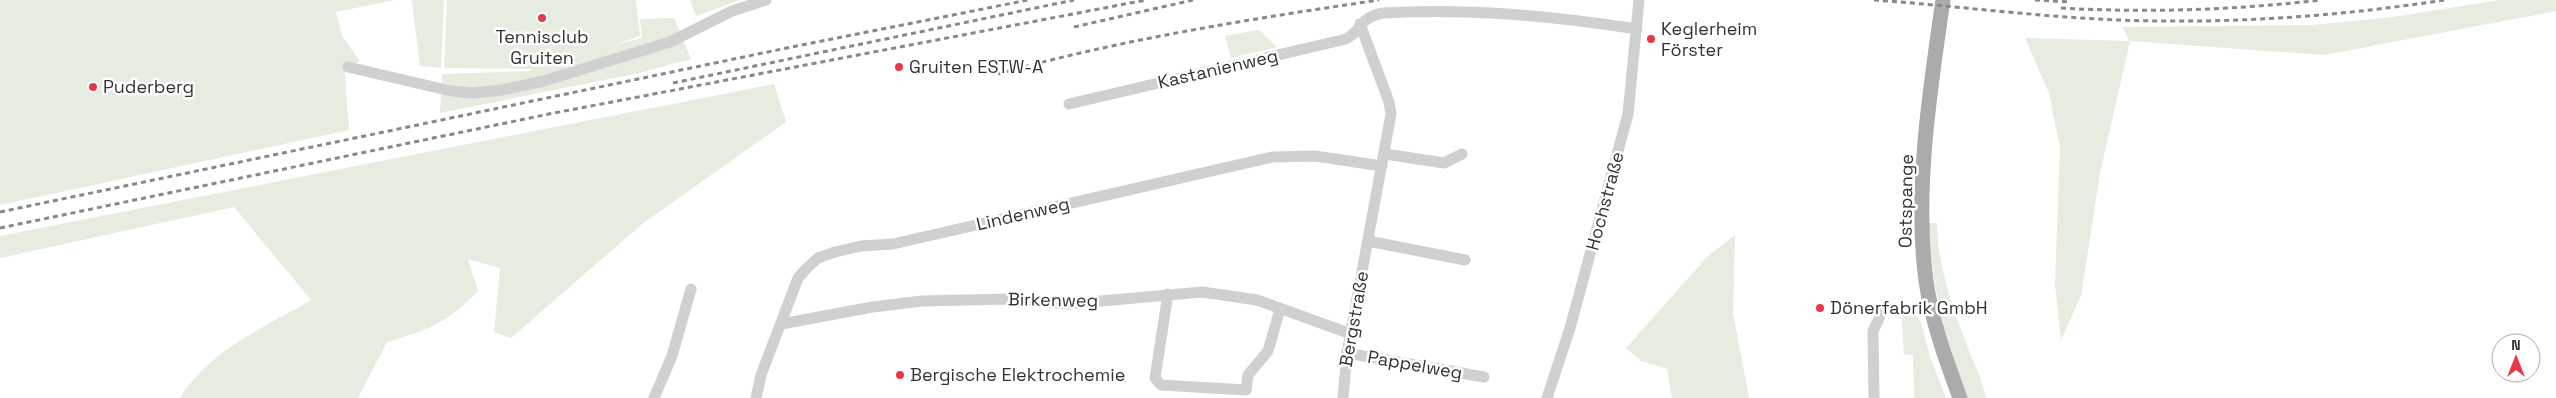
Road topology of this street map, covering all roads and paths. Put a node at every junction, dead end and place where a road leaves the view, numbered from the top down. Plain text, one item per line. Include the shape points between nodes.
1 (766, 0) edge
2 (1639, 0) edge
3 (1943, 0) edge
4 (1638, 21) junction
5 (1360, 24) junction
6 (348, 66) dead end
7 (1069, 104) dead end
8 (1385, 154) junction
9 (1462, 154) dead end
10 (1382, 166) junction
11 (1368, 240) junction
12 (1465, 260) dead end
13 (691, 289) dead end
14 (1168, 294) junction
15 (1884, 308) dead end
16 (1280, 309) junction
17 (781, 324) junction
18 (1351, 334) junction
19 (1347, 353) junction
20 (1484, 377) dead end
21 (654, 398) edge
22 (756, 398) edge
23 (1343, 398) edge
24 (1547, 398) edge
25 (1874, 398) edge
26 (1960, 398) edge

1 - 6 street via 732,11 670,42 517,88 451,91
2 - 4 street, Hochstraße
3 - 26 main road, Ostspange via 1924,170 1922,227 1932,312
4 - 5 street, Kastanienweg via 1474,11 1382,13 1368,16
4 - 24 street, Hochstraße via 1628,114 1570,328
5 - 7 street, Kastanienweg via 1346,39
5 - 8 street, Bergstraße via 1389,102 1390,127
8 - 9 street via 1444,163
8 - 10 street, Bergstraße
10 - 11 street, Bergstraße
10 - 17 street, Lindenweg via 1315,156 1272,157 893,244 834,252 818,258 798,278
11 - 12 street
11 - 18 street, Bergstraße
13 - 21 street via 672,356
14 - 16 street, Birkenweg via 1202,292 1234,296
14 - 16 street via 1155,378 1161,385 1246,390 1248,375 1268,351
14 - 17 street, Birkenweg via 1068,304 1010,299 922,301
15 - 25 street via 1873,331
16 - 18 street, Birkenweg
17 - 22 street, Lindenweg via 761,375
18 - 19 street, Bergstraße
19 - 20 street, Pappelweg
19 - 23 street, Bergstraße

